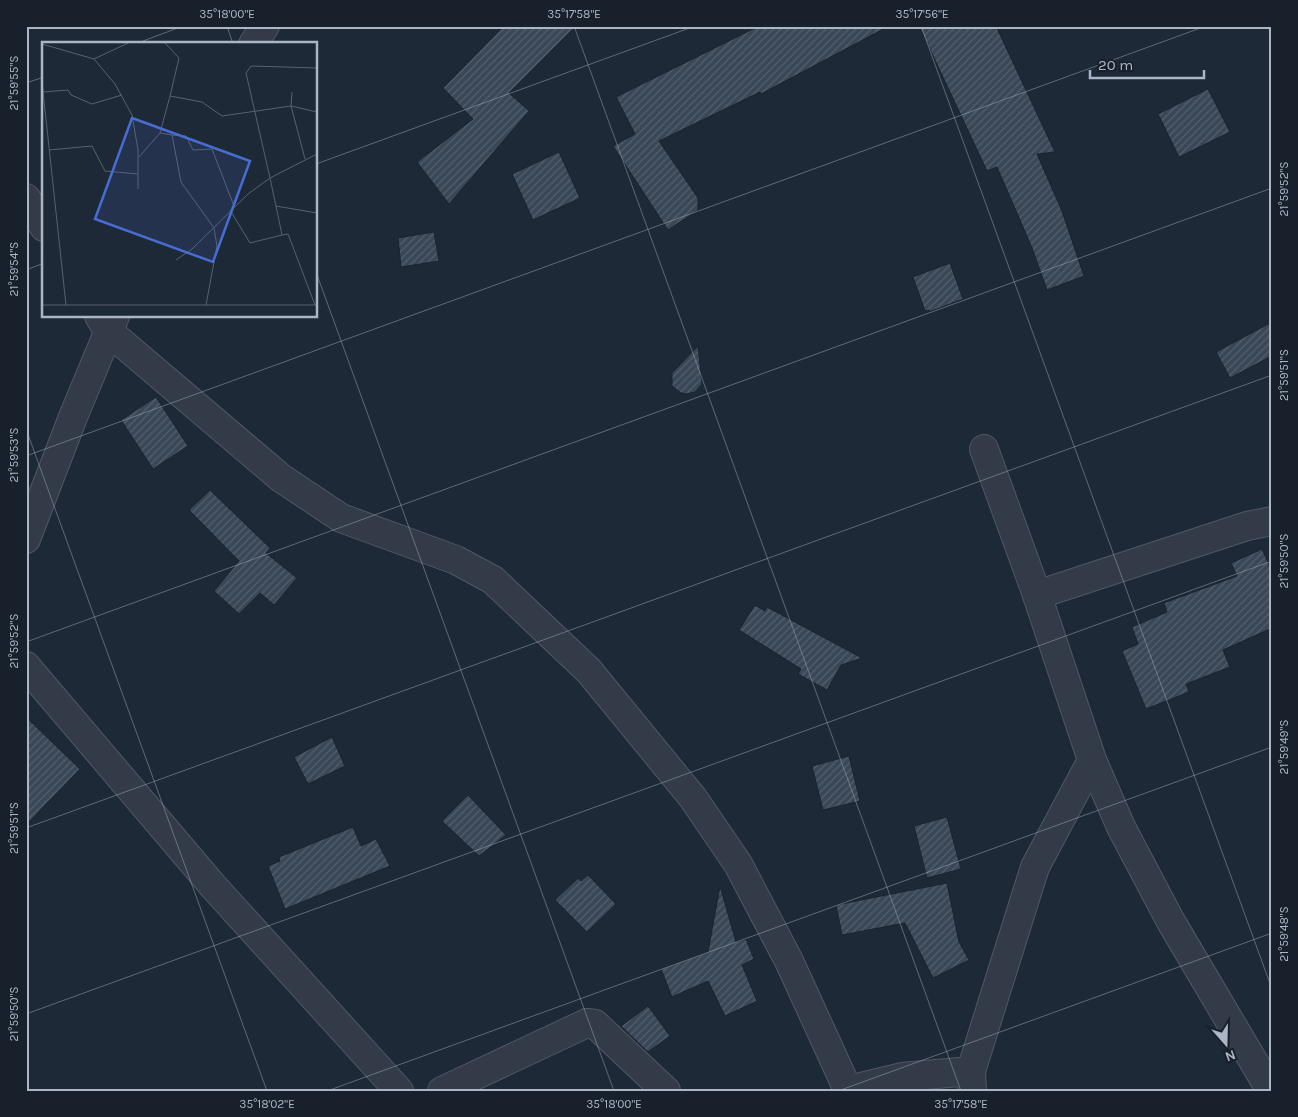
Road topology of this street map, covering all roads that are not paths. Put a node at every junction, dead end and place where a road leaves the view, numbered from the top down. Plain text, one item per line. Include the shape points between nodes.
1 (265, 26) edge
2 (254, 42) edge
3 (26, 198) edge
4 (42, 224) edge
5 (107, 321) edge
6 (984, 449) dead end
7 (1272, 521) edge
8 (26, 539) edge
9 (1037, 595) junction
10 (26, 666) edge
11 (1092, 760) junction
12 (972, 1081) edge
13 (399, 1091) edge
14 (442, 1091) edge
15 (666, 1091) edge
16 (847, 1091) edge
17 (1271, 1091) edge

1 - 2 street
3 - 4 street
5 - 8 street
5 - 16 street via 281,478 341,518 456,560 493,580 589,671 693,798 738,864 790,961
6 - 9 street
7 - 9 street via 1247,526
9 - 11 street
10 - 13 street via 213,886
11 - 12 street via 1035,867
11 - 17 street via 1121,827 1170,920
12 - 16 street via 902,1077
14 - 15 street via 587,1023 595,1024

